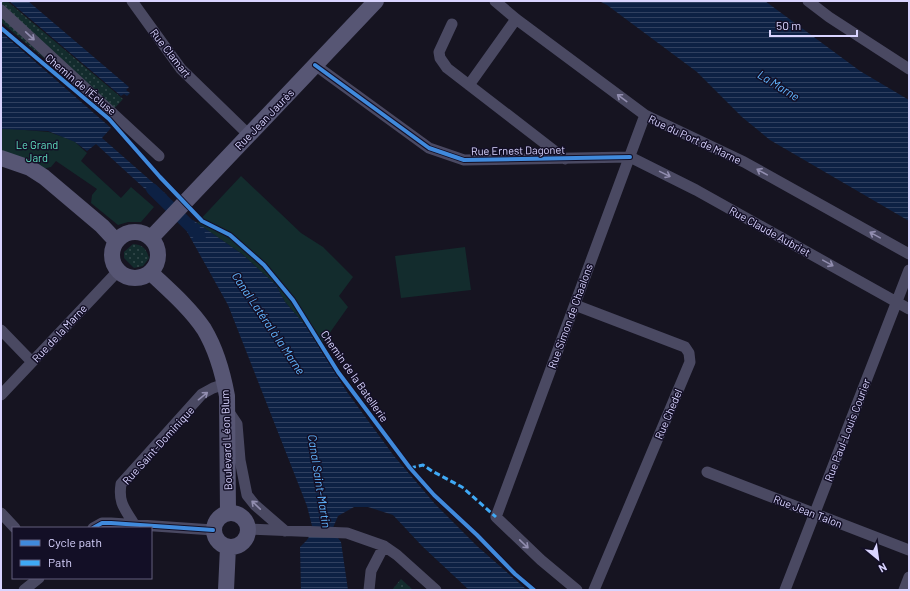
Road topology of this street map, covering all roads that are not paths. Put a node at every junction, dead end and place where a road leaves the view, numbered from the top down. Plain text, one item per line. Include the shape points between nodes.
1 (132, 1) edge
2 (376, 1) edge
3 (495, 1) edge
4 (808, 1) edge
5 (1, 10) edge
6 (516, 19) junction
7 (452, 24) dead end
8 (316, 65) junction
9 (909, 69) edge
10 (469, 85) junction
11 (645, 115) junction
12 (249, 135) junction
13 (159, 156) dead end
14 (630, 157) junction
15 (1, 158) edge
16 (564, 159) junction
17 (155, 233) junction
18 (116, 241) junction
19 (909, 254) edge
20 (909, 270) edge
21 (118, 271) junction
22 (151, 273) junction
23 (897, 302) junction
24 (575, 305) junction
25 (909, 309) edge
26 (1, 330) edge
27 (32, 362) junction
28 (225, 384) junction
29 (1, 395) edge
30 (227, 409) junction
31 (708, 472) dead end
32 (228, 512) junction
33 (1, 513) edge
34 (815, 513) junction
35 (134, 524) junction
36 (14, 527) edge
37 (95, 527) edge
38 (248, 529) junction
39 (213, 530) junction
40 (290, 531) junction
41 (384, 546) junction
42 (228, 547) junction
43 (909, 550) edge
44 (909, 577) edge
45 (38, 579) edge
46 (24, 590) edge
47 (226, 590) edge
48 (369, 590) edge
49 (436, 590) edge
50 (577, 590) edge
51 (594, 590) edge
52 (785, 590) edge
53 (904, 590) edge

1 - 12 street, Rue Clamart via 181,69
2 - 8 main road, Rue Jean Jaurès
3 - 6 street, Rue du Port de Marne
4 - 9 street
5 -> 13 street, Chemin de l'Écluse
6 - 10 street
11 -> 6 street, Rue du Port de Marne
7 - 10 street via 439,52 440,58 447,68
8 - 12 main road, Rue Jean Jaurès
8 - 16 street, Rue Ernest Dagonet via 429,148 464,160
10 - 16 street
11 - 14 street, Rue Simon de Chaalons
19 -> 11 street, Rue du Port de Marne via 744,162
12 - 17 main road, Rue Jean Jaurès
14 - 16 street, Rue Ernest Dagonet
14 -> 23 street, Rue Claude Aubriet via 696,190
14 - 24 street, Rue Simon de Chaalons
15 - 18 main road via 30,168 44,177
17 - 18 main road via 134,232
17 - 22 main road via 158,259
18 - 21 main road via 112,253 114,266
20 - 23 street, Rue Paul-Louis Courier
21 - 22 main road via 124,276 138,279
21 - 27 street, Rue de la Marne
22 - 28 main road, Boulevard Léon Blum via 204,330 215,352
23 - 25 street, Rue Claude Aubriet
23 - 34 street, Rue Paul-Louis Courier
24 -> 50 street, Rue Simon de Chaalons via 496,517
24 - 51 street, Rue Chedel via 685,347 690,353 690,362
26 - 27 street
27 - 29 street, Rue de la Marne
28 - 30 main road, Boulevard Léon Blum
35 -> 28 street, Rue Saint-Dominique via 119,496 121,484 202,394
30 - 32 main road, Boulevard Léon Blum
40 -> 30 street via 255,505 247,495 240,460 237,424
31 - 34 street, Rue Jean Talon
32 - 38 main road via 234,512 244,518
32 - 39 main road via 216,520
33 - 36 street
34 - 43 street, Rue Jean Talon
34 - 52 street, Rue Paul-Louis Courier
35 - 37 street via 102,523
35 - 39 street
38 - 40 street
38 - 42 main road via 245,541
39 - 42 main road via 216,539
40 - 41 street via 348,533
41 - 48 street via 371,570
41 - 49 street
42 - 47 main road
44 - 53 street
45 - 46 street

